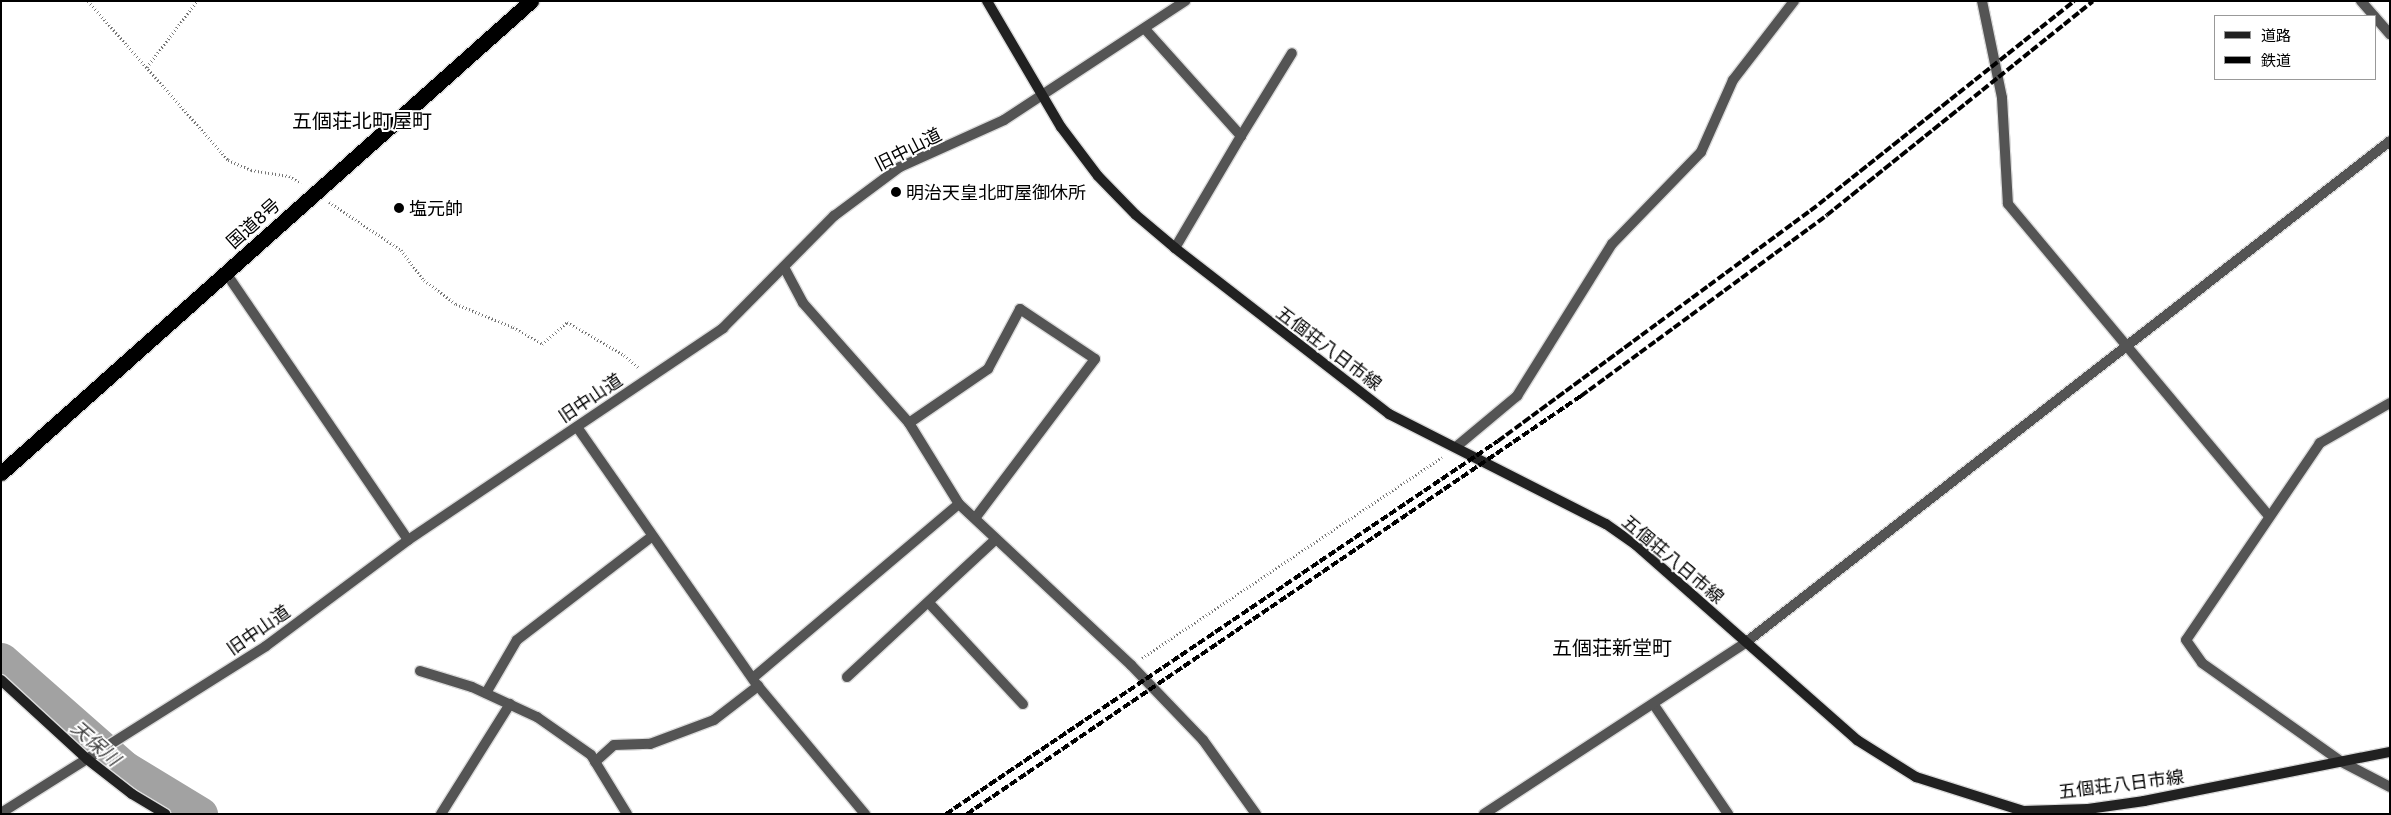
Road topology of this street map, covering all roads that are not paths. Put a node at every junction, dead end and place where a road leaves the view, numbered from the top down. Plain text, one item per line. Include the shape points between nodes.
1 (531, 1) edge
2 (987, 1) edge
3 (1185, 1) edge
4 (1794, 1) edge
5 (1982, 1) edge
6 (2361, 1) edge
7 (2372, 15) edge
8 (2376, 19) edge
9 (1145, 29) junction
10 (2390, 34) edge
11 (1292, 53) dead end
12 (1040, 94) junction
13 (1241, 136) junction
14 (2390, 141) edge
15 (1175, 248) junction
16 (785, 270) junction
17 (226, 273) junction
18 (2127, 345) junction
19 (2390, 403) edge
20 (909, 423) junction
21 (577, 427) junction
22 (1456, 447) junction
23 (1, 473) edge
24 (960, 504) junction
25 (2268, 515) junction
26 (975, 518) junction
27 (651, 537) junction
28 (408, 540) junction
29 (995, 540) junction
30 (929, 603) junction
31 (1744, 643) junction
32 (420, 671) dead end
33 (847, 677) dead end
34 (1, 680) edge
35 (756, 681) junction
36 (486, 693) junction
37 (510, 704) junction
38 (1023, 704) dead end
39 (1654, 705) junction
40 (2390, 752) edge
41 (87, 759) junction
42 (595, 762) junction
43 (2342, 762) junction
44 (2390, 787) edge
45 (2024, 812) edge
46 (1, 813) edge
47 (165, 814) edge
48 (441, 814) edge
49 (627, 814) edge
50 (865, 814) edge
51 (1256, 814) edge
52 (1484, 814) edge
53 (1728, 814) edge

1 - 17 highway, 国道8号
2 - 12 main road, 五個荘八日市線
3 - 9 street, 旧中山道
4 - 22 street via 1733,80 1701,152 1612,244 1517,396
5 - 18 street via 2002,98 2008,204
6 - 7 street
8 - 10 street
9 - 12 street, 旧中山道
9 - 13 street
11 - 13 street
12 - 15 main road, 五個荘八日市線 via 1098,176
12 - 16 street, 旧中山道 via 1004,120 900,167 834,216
13 - 15 street
14 - 18 street
15 - 22 main road, 五個荘八日市線 via 1389,414
16 - 20 street via 803,303
16 - 21 street, 旧中山道 via 723,328
17 - 23 highway, 国道8号
17 - 28 street
18 - 25 street
18 - 31 street
19 - 25 street via 2320,443
20 - 24 street
20 - 26 street via 988,369 1020,309 1095,359
21 - 27 street
21 - 28 street, 旧中山道
22 - 31 main road, 五個荘八日市線 via 1606,524 1636,545
24 - 26 street
24 - 35 street
25 - 43 street via 2186,640 2202,663
26 - 29 street
27 - 35 street
27 - 36 street via 517,640
28 - 41 street, 旧中山道 via 266,646
29 - 30 street
29 - 51 street via 1131,665 1203,740
30 - 33 street
30 - 38 street
31 - 39 street
31 - 45 main road, 五個荘八日市線 via 1857,740 1916,777
32 - 36 street
34 - 41 main road
35 - 42 street via 714,720 650,744 614,745
35 - 50 street
36 - 37 street
37 - 42 street via 537,717
37 - 48 street
39 - 52 street
39 - 53 street
40 - 43 main road, 五個荘八日市線
41 - 46 street, 旧中山道
41 - 47 main road via 132,794
42 - 49 street
43 - 44 street
43 - 45 main road, 五個荘八日市線 via 2144,801

